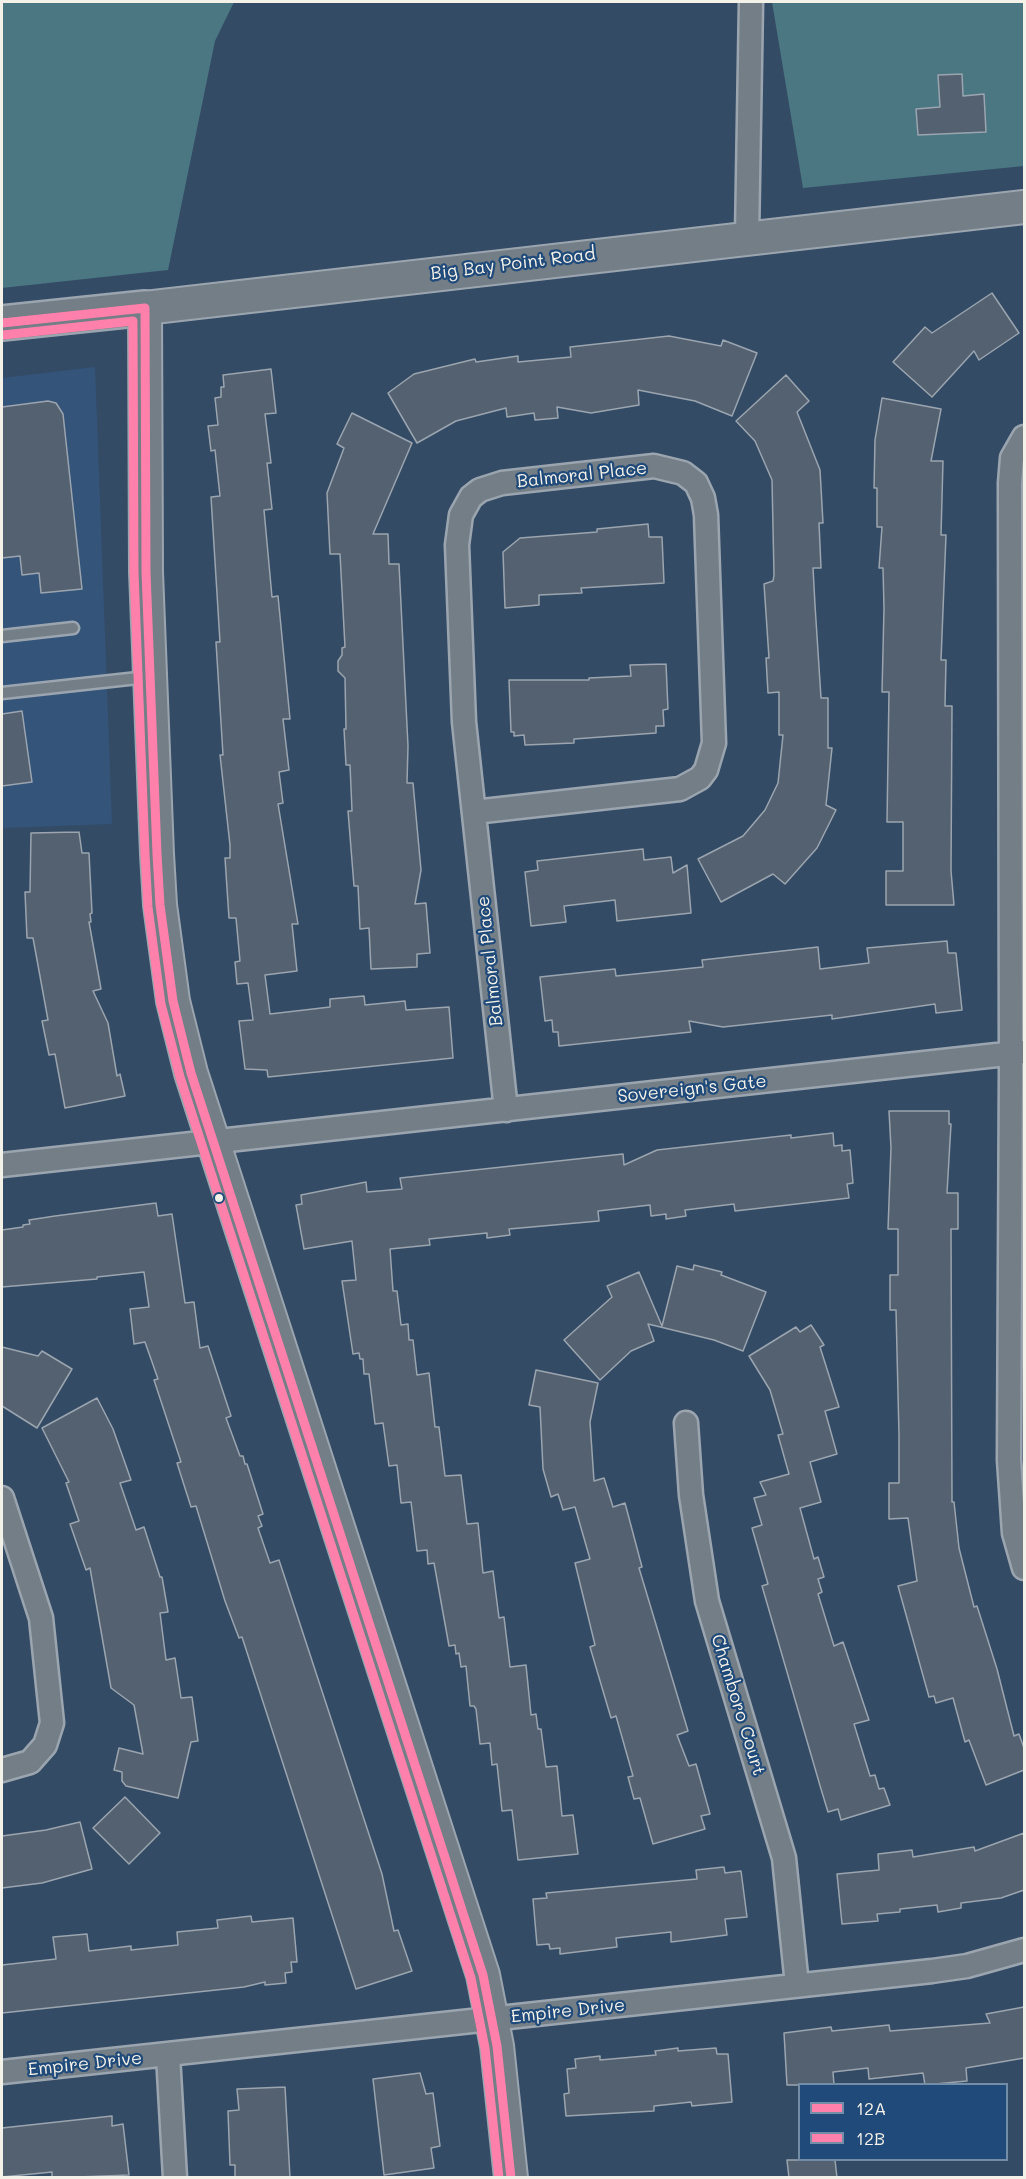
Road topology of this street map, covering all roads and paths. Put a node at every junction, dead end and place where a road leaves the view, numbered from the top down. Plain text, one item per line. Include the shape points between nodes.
1 (751, 2) edge
2 (1024, 207) edge
3 (747, 237) junction
4 (145, 308) junction
5 (2, 323) edge
6 (1024, 437) edge
7 (73, 628) dead end
8 (2, 636) edge
9 (150, 676) junction
10 (2, 693) edge
11 (1017, 719) edge
12 (474, 812) junction
13 (1017, 1053) edge
14 (506, 1110) junction
15 (213, 1141) junction
16 (2, 1165) edge
17 (686, 1423) dead end
18 (2, 1498) edge
19 (1024, 1568) edge
20 (2, 1770) edge
21 (1024, 1950) edge
22 (797, 1985) junction
23 (492, 2019) junction
24 (168, 2055) junction
25 (2, 2072) edge
26 (175, 2178) edge
27 (511, 2178) edge

1 - 3 street
2 - 3 street, Big Bay Point Road
3 - 4 street, Big Bay Point Road
4 - 5 main road, Big Bay Point Road
4 - 9 street
6 - 11 street via 1012,458 1010,483
7 - 8 lane
9 - 10 lane
9 - 15 street via 157,854 166,956 191,1073
11 - 13 street
12 - 12 street, Balmoral Place via 680,789 706,770 714,743 706,515 696,483 683,473 654,466 502,483 480,490 465,507 457,529 457,545 464,722
12 - 14 street, Balmoral Place
13 - 14 street, Sovereign's Gate
13 - 19 street via 1009,1481 1014,1533
14 - 15 street, Sovereign's Gate
15 - 16 street, Sovereign's Gate
15 - 23 street via 461,1903
17 - 22 street, Chamboro Court via 691,1495 707,1601 784,1858
18 - 20 street via 40,1618 52,1723 45,1745 30,1762
21 - 22 street, Empire Drive via 967,1966
22 - 23 street, Empire Drive
23 - 24 street, Empire Drive
23 - 27 street
24 - 25 street, Empire Drive
24 - 26 street

